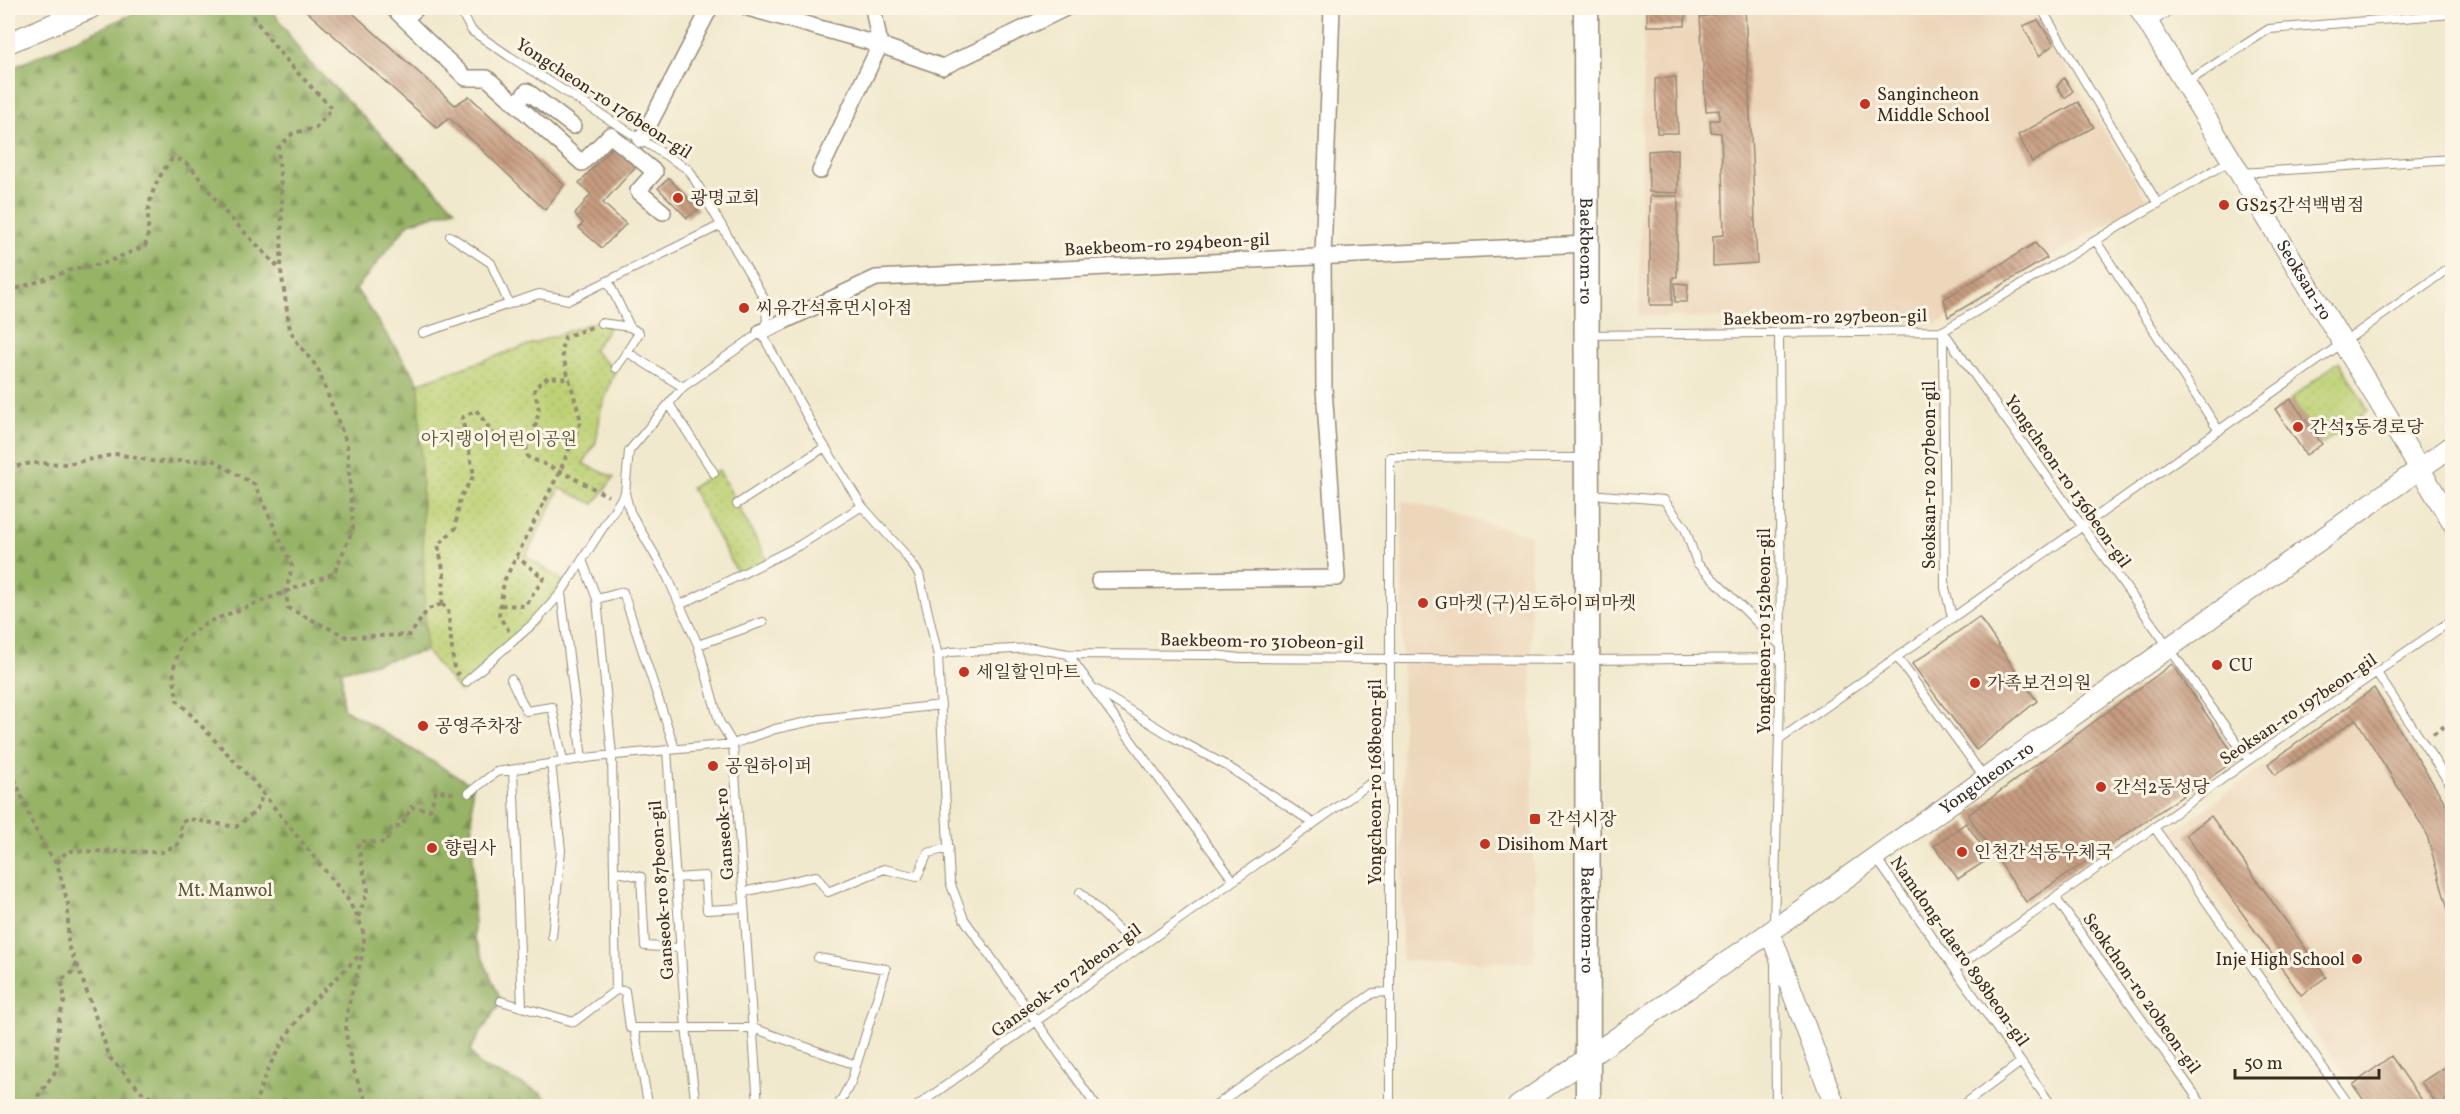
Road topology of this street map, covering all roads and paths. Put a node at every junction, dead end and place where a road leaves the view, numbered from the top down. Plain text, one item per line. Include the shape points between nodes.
1 (88, 8) edge
2 (248, 8) edge
3 (393, 8) edge
4 (417, 8) edge
5 (459, 8) edge
6 (710, 8) edge
7 (748, 8) edge
8 (873, 8) edge
9 (1066, 8) edge
10 (1332, 8) edge
11 (1586, 8) edge
12 (2041, 8) edge
13 (2139, 8) edge
14 (2173, 8) edge
15 (2452, 14) edge
16 (405, 20) junction
17 (2149, 25) junction
18 (8, 43) edge
19 (880, 45) junction
20 (2185, 84) junction
21 (516, 104) junction
22 (573, 126) dead end
23 (641, 140) junction
24 (2452, 159) edge
25 (2235, 166) junction
26 (820, 171) dead end
27 (2158, 204) junction
28 (663, 212) dead end
29 (721, 225) junction
30 (450, 236) dead end
31 (2096, 241) junction
32 (1586, 244) junction
33 (1323, 256) junction
34 (2452, 266) edge
35 (281, 271) junction
36 (608, 281) junction
37 (8, 289) edge
38 (508, 304) junction
39 (601, 323) joint
40 (630, 327) junction
41 (1943, 331) junction
42 (761, 332) junction
43 (423, 333) dead end
44 (1779, 333) junction
45 (1587, 335) junction
46 (2343, 343) junction
47 (627, 352) junction
48 (616, 368) dead end
49 (571, 379) junction
50 (683, 387) junction
51 (669, 404) junction
52 (2219, 431) junction
53 (525, 440) junction
54 (825, 447) junction
55 (2452, 447) edge
56 (1587, 458) junction
57 (8, 468) edge
58 (2421, 470) junction
59 (560, 471) junction
60 (714, 473) dead end
61 (625, 493) junction
62 (1587, 494) junction
63 (618, 503) junction
64 (737, 504) dead end
65 (862, 506) junction
66 (2452, 522) edge
67 (2083, 526) junction
68 (517, 557) junction
69 (582, 560) junction
70 (1099, 581) dead end
71 (286, 591) junction
72 (561, 594) junction
73 (597, 599) junction
74 (442, 604) junction
75 (501, 605) junction
76 (680, 605) junction
77 (1952, 617) junction
78 (2452, 620) edge
79 (763, 622) dead end
80 (514, 640) junction
81 (698, 645) junction
82 (1780, 645) junction
83 (2168, 649) junction
84 (1068, 654) junction
85 (938, 656) junction
86 (1897, 657) junction
87 (1390, 658) junction
88 (1780, 658) junction
89 (1587, 660) junction
90 (2377, 673) junction
91 (511, 679) dead end
92 (466, 682) joint
93 (1092, 686) junction
94 (941, 705) junction
95 (2452, 721) edge
96 (1779, 740) junction
97 (2422, 741) junction
98 (733, 744) junction
99 (671, 750) junction
100 (612, 755) junction
101 (582, 759) junction
102 (2249, 760) junction
103 (8, 762) edge
104 (563, 762) junction
105 (551, 764) junction
106 (513, 770) junction
107 (1390, 776) junction
108 (1986, 778) junction
109 (2452, 787) edge
110 (469, 793) joint
111 (263, 795) junction
112 (1313, 823) junction
113 (2154, 827) junction
114 (949, 848) junction
115 (1875, 857) junction
116 (57, 862) junction
117 (614, 871) junction
118 (675, 878) junction
119 (1233, 880) junction
120 (743, 892) junction
121 (1080, 892) dead end
122 (2055, 897) junction
123 (744, 908) junction
124 (357, 918) junction
125 (1773, 935) junction
126 (552, 936) dead end
127 (680, 948) junction
128 (1137, 948) junction
129 (361, 954) junction
130 (818, 958) dead end
131 (76, 962) junction
132 (1955, 969) junction
133 (616, 990) junction
134 (1390, 992) junction
135 (501, 1001) dead end
136 (522, 1007) junction
137 (1036, 1020) junction
138 (632, 1028) junction
139 (686, 1028) junction
140 (753, 1028) junction
141 (1588, 1057) junction
142 (2021, 1062) junction
143 (856, 1065) junction
144 (31, 1107) edge
145 (165, 1107) edge
146 (255, 1107) edge
147 (369, 1107) edge
148 (641, 1107) edge
149 (696, 1107) edge
150 (758, 1107) edge
151 (838, 1107) edge
152 (917, 1107) edge
153 (1096, 1107) edge
154 (1215, 1107) edge
155 (1390, 1107) edge
156 (1518, 1107) edge
157 (1588, 1107) edge
158 (1776, 1107) edge
159 (1835, 1107) edge
160 (1962, 1107) edge
161 (2052, 1107) edge
162 (2203, 1107) edge
163 (2350, 1107) edge

1 - 18 street
2 - 35 path via 298,75 332,108 316,128 293,133 278,148
3 - 16 street
4 - 16 street
5 - 23 lane, Yongcheon-ro 176beon-gil via 472,31
6 - 23 street
7 - 19 street
8 - 19 street
9 - 19 street via 943,67
10 - 33 street
11 - 32 main road, Baekbeom-ro
12 - 27 lane
13 - 17 street, Seoksan-ro
14 - 17 lane
15 - 20 lane via 2269,29
16 - 21 street via 466,78 487,78
17 - 20 street, Seoksan-ro
19 - 26 street
20 - 25 street, Seoksan-ro
21 - 22 street via 527,91
21 - 28 street via 582,163 610,135 656,172 638,191
23 - 29 lane, Yongcheon-ro 176beon-gil via 689,170
24 - 25 lane
25 - 27 lane, Baekbeom-ro 297beon-gil
25 - 46 street, Seoksan-ro
27 - 31 lane, Baekbeom-ro 297beon-gil
29 - 36 lane
29 - 42 lane, Yongcheon-ro 176beon-gil via 765,300 767,321
30 - 38 lane via 491,263
31 - 41 lane, Baekbeom-ro 297beon-gil
31 - 52 lane
32 - 33 street, Baekbeom-ro 294beon-gil
32 - 45 main road, Baekbeom-ro
33 - 42 street, Baekbeom-ro 294beon-gil via 876,278
33 - 70 street via 1324,388 1337,578
34 - 46 lane
35 - 37 path via 225,212 191,167 172,159 151,196 150,235 145,246 105,263
35 - 71 path via 290,330 317,367 347,444 353,529 334,573
36 - 38 lane via 569,300 539,294
36 - 40 lane
38 - 43 lane
39 - 40 lane
39 - 49 path via 565,337 561,350
40 - 47 lane via 639,333
41 - 44 lane, Baekbeom-ro 297beon-gil
41 - 67 lane, Yongcheon-ro 136beon-gil
41 - 77 lane, Seoksan-ro 207beon-gil via 1945,588
42 - 50 lane, Ganseok-ro
42 - 54 lane
44 - 45 lane, Baekbeom-ro 297beon-gil
44 - 82 lane, Yongcheon-ro 152beon-gil
45 - 56 main road, Baekbeom-ro
46 - 52 lane
46 - 58 street, Seoksan-ro
47 - 48 lane
47 - 50 lane
49 - 53 path via 548,377 534,388 539,410 533,437
49 - 59 path via 581,421
50 - 51 lane, Ganseok-ro
51 - 60 lane
51 - 61 lane, Ganseok-ro via 629,451
52 - 67 lane
53 - 59 path via 528,457
53 - 74 path via 501,444 476,410 462,418 474,475 460,498 455,529 438,545 444,574
54 - 64 lane
54 - 65 lane
55 - 58 street, Yongcheon-ro
56 - 62 main road, Baekbeom-ro
56 - 87 lane, Yongcheon-ro 168beon-gil via 1390,457
57 - 71 path via 67,464 117,454 156,462 213,460 255,485 292,566
58 - 66 street, Seoksan-ro
58 - 83 street, Yongcheon-ro
59 - 63 path
59 - 68 path
61 - 63 lane
61 - 76 lane, Ganseok-ro via 630,512
62 - 82 lane via 1664,500 1685,528 1697,563
62 - 89 main road, Baekbeom-ro
63 - 69 lane
65 - 76 lane via 800,545
65 - 85 lane via 919,574
67 - 77 lane
67 - 83 lane, Yongcheon-ro 136beon-gil
68 - 75 path via 504,580
68 - 75 path via 544,578 525,606
69 - 72 lane
69 - 73 lane
71 - 74 path via 288,608 347,637 410,635 428,609
71 - 111 path via 208,622 182,641 173,670 177,700
72 - 80 lane
72 - 101 lane
73 - 99 lane, Ganseok-ro 87beon-gil via 623,592
73 - 100 lane
74 - 92 path via 448,609 454,670
75 - 80 path via 499,616
76 - 81 lane, Ganseok-ro
77 - 86 lane
78 - 90 lane, Seoksan-ro 197beon-gil
79 - 81 lane
80 - 92 lane
81 - 98 lane, Ganseok-ro via 719,721
82 - 88 lane, Yongcheon-ro 152beon-gil
83 - 102 lane, Yongcheon-ro 136beon-gil
83 - 108 street, Yongcheon-ro
84 - 85 lane, Baekbeom-ro 310beon-gil via 1034,648
84 - 87 lane, Baekbeom-ro 310beon-gil
84 - 93 lane
85 - 94 lane
86 - 96 lane
86 - 108 lane
87 - 89 lane, Baekbeom-ro 310beon-gil
87 - 107 lane, Yongcheon-ro 168beon-gil
88 - 89 lane
88 - 96 lane, Yongcheon-ro 152beon-gil
89 - 141 main road, Baekbeom-ro
90 - 97 lane
90 - 102 lane, Seoksan-ro 197beon-gil
91 - 104 lane via 526,711 552,706
93 - 112 lane via 1227,766
93 - 119 lane
94 - 98 lane via 821,719
94 - 114 lane
95 - 97 path
96 - 125 lane, Yongcheon-ro 152beon-gil
97 - 109 lane
98 - 99 lane
98 - 120 lane, Ganseok-ro
99 - 100 lane
99 - 118 lane, Ganseok-ro 87beon-gil
100 - 101 lane
100 - 117 lane
101 - 104 lane
102 - 113 lane, Seoksan-ro 197beon-gil
103 - 116 path via 33,825
104 - 105 lane
105 - 106 lane
105 - 126 lane via 561,850
106 - 110 lane via 496,772
106 - 136 lane
107 - 112 lane, Ganseok-ro 72beon-gil via 1372,782
107 - 134 lane, Yongcheon-ro 168beon-gil
108 - 115 street, Yongcheon-ro
110 - 124 path via 436,790 430,810 411,807 402,826 391,828 386,843 360,841 368,891
111 - 116 path via 256,811 236,827 189,819 180,823 182,834 178,844 162,852 67,851
111 - 124 path via 347,898
112 - 119 lane, Ganseok-ro 72beon-gil
113 - 122 lane, Seoksan-ro 197beon-gil
113 - 163 lane
114 - 120 lane via 928,853 917,877 884,869 828,892 816,876
114 - 137 lane via 950,882 964,919
115 - 125 street, Yongcheon-ro
115 - 132 lane, Namdong-daero 898beon-gil
116 - 131 path via 68,904 68,946
117 - 127 lane via 640,877 645,946
117 - 133 lane
118 - 123 lane via 705,876 707,910
118 - 127 lane, Ganseok-ro 87beon-gil
119 - 128 lane, Ganseok-ro 72beon-gil
120 - 123 lane, Ganseok-ro
121 - 128 lane
122 - 132 lane, Seoksan-ro 197beon-gil
122 - 162 lane, Seokchon-ro 20beon-gil
123 - 140 lane, Ganseok-ro
124 - 129 path via 364,940
125 - 141 street, Yongcheon-ro
125 - 158 lane, Yongcheon-ro 152beon-gil
125 - 159 street
127 - 139 lane, Ganseok-ro 87beon-gil
128 - 137 lane, Ganseok-ro 72beon-gil
129 - 146 path via 317,997 284,1039
129 - 147 path via 346,1027 353,1074
130 - 143 lane via 886,969
131 - 144 path via 74,971 61,981 65,999 59,1019 57,1069
131 - 145 path via 110,1058 143,1093
132 - 142 lane, Namdong-daero 898beon-gil
133 - 136 lane via 574,1022
133 - 138 lane via 625,991
134 - 154 lane via 1373,993
134 - 155 lane, Yongcheon-ro 168beon-gil
135 - 136 lane
137 - 152 lane, Ganseok-ro 72beon-gil
137 - 153 lane
138 - 139 lane
138 - 148 lane via 648,1103
139 - 140 lane
139 - 149 lane, Ganseok-ro 87beon-gil
140 - 143 lane
140 - 150 lane, Ganseok-ro
141 - 156 street, Yongcheon-ro
141 - 157 main road, Baekbeom-ro
142 - 160 lane, Namdong-daero 898beon-gil
142 - 161 lane, Namdong-daero 898beon-gil
143 - 151 lane

